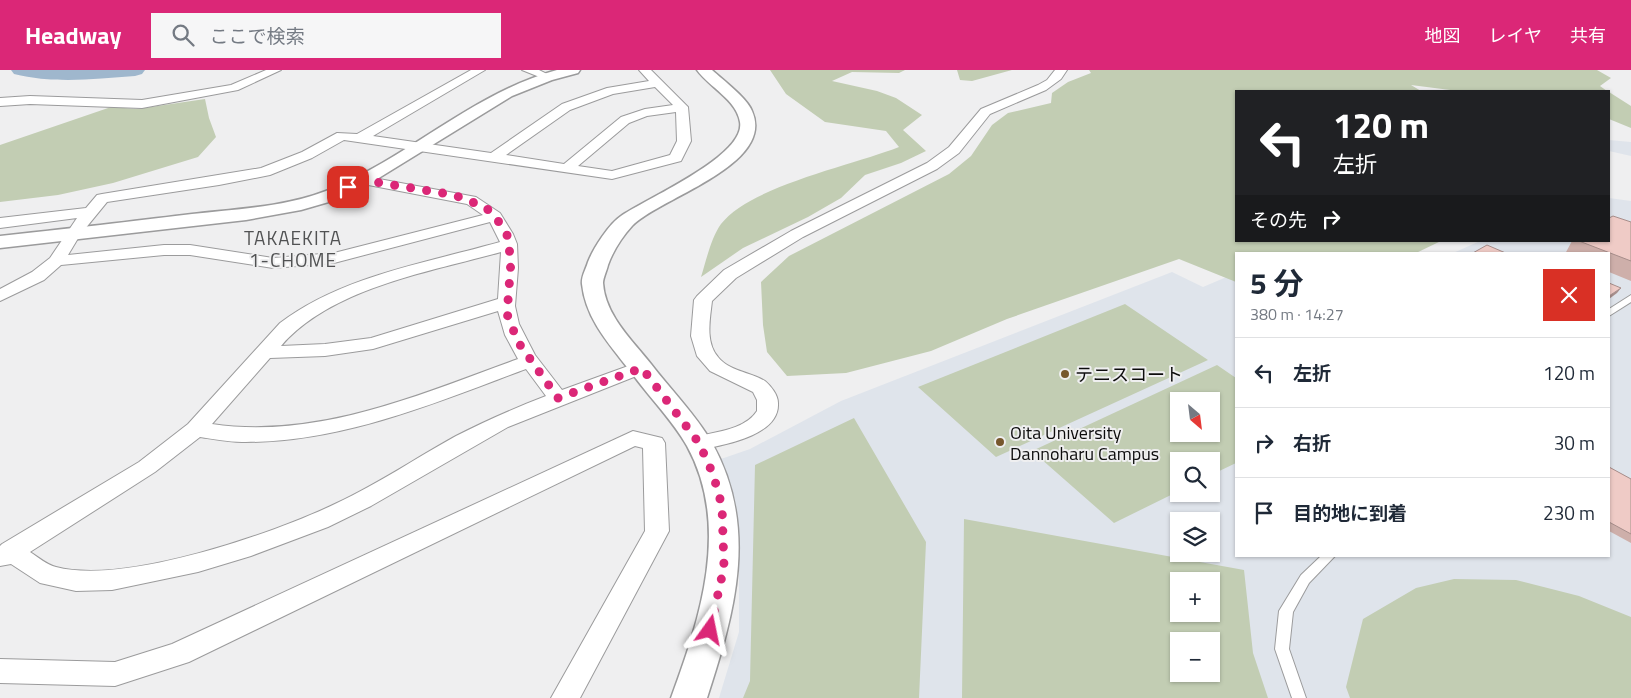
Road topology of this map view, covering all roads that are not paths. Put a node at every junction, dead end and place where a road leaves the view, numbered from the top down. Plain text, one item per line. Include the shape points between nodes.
1 (275, 70) edge
2 (479, 70) edge
3 (528, 70) edge
4 (574, 70) edge
5 (645, 70) edge
6 (704, 70) edge
7 (1062, 70) edge
8 (547, 77) junction
9 (658, 83) junction
10 (0, 102) edge
11 (682, 107) junction
12 (360, 138) junction
13 (420, 146) junction
14 (494, 157) junction
15 (567, 168) junction
16 (363, 180) junction
17 (91, 212) junction
18 (495, 216) junction
19 (0, 224) edge
20 (73, 233) junction
21 (0, 242) edge
22 (508, 245) junction
23 (56, 261) junction
24 (0, 296) edge
25 (1631, 298) edge
26 (507, 302) junction
27 (1610, 312) edge
28 (266, 352) junction
29 (530, 361) junction
30 (642, 368) junction
31 (558, 398) junction
32 (196, 429) junction
33 (699, 443) junction
34 (5, 554) edge
35 (1328, 557) edge
36 (0, 671) edge
37 (565, 698) edge
38 (689, 698) edge
39 (1299, 698) edge

1 - 10 street via 234,88 142,104
2 - 12 street
3 - 8 street
4 - 8 street
5 - 9 street
6 - 30 street via 744,109 749,124 745,140 720,165 626,221 602,252 592,282 602,318
7 - 33 street via 1060,76 1047,85 979,116 952,152 932,166 797,234 730,274 703,300 701,342 707,356 720,370 760,387 769,405 765,416 752,428
8 - 13 street via 507,93
9 - 11 street
9 - 14 street via 610,91 566,107
11 - 15 street via 625,120
11 - 15 street via 684,141 676,158 612,175
12 - 13 street
12 - 17 street via 342,136 265,172 102,198
13 - 14 street
13 - 16 street
14 - 15 street
16 - 18 street via 471,200
16 - 20 street via 332,195 276,209
17 - 19 street
17 - 20 street
18 - 22 street via 503,227
18 - 23 street via 352,255 313,260 273,263 190,250 164,250
20 - 21 street
20 - 23 street
22 - 26 street via 511,261
22 - 28 street via 337,296 301,315
23 - 24 street via 38,276
25 - 27 lane
26 - 28 street via 373,343 325,350
26 - 29 street via 507,314 513,330
28 - 32 street
29 - 31 street
29 - 32 street via 386,411 311,430 240,435
30 - 31 street
30 - 33 street
31 - 34 street via 480,433 344,510 243,549 146,574 74,581 49,576
32 - 34 street via 109,492
33 - 38 street via 713,474 722,506 724,567 707,646
35 - 39 lane via 1305,579 1286,611 1282,649
36 - 37 street via 115,674 178,654 633,438 654,444 657,532

